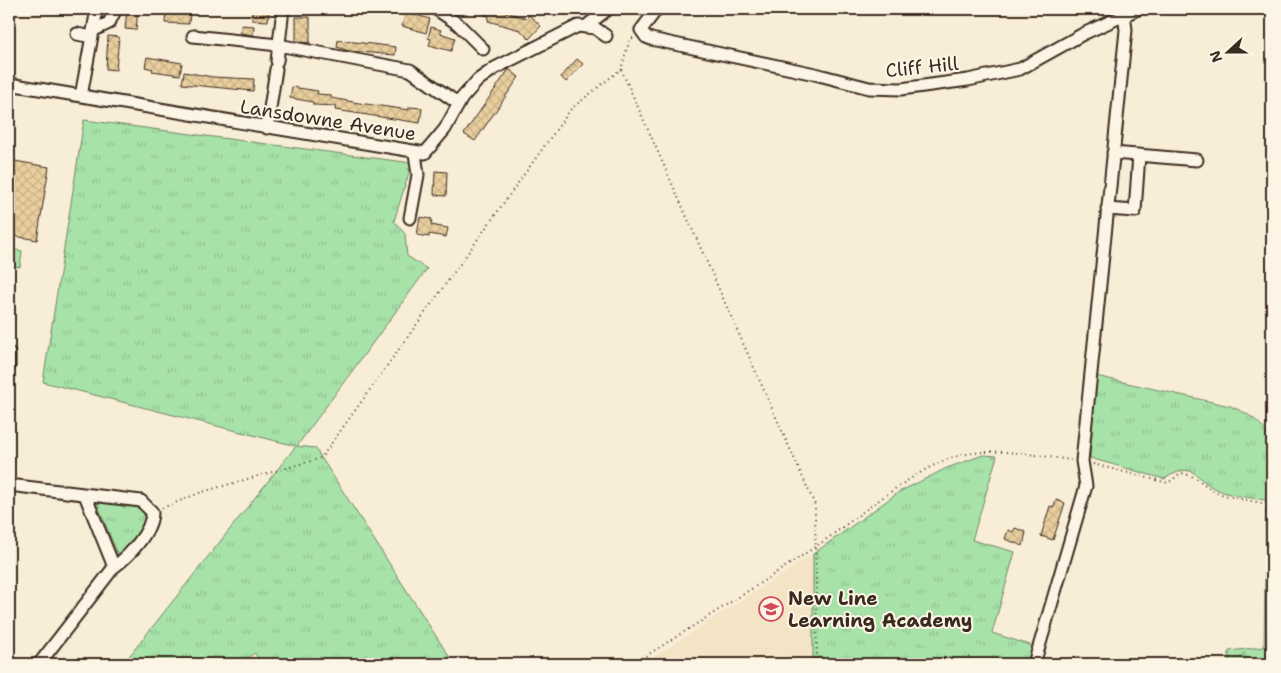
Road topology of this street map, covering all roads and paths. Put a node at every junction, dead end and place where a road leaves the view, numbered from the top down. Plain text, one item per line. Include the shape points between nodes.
1 (98, 9) edge
2 (116, 9) edge
3 (283, 9) edge
4 (436, 9) edge
5 (608, 9) edge
6 (657, 9) edge
7 (1138, 9) edge
8 (1124, 14) junction
9 (585, 26) junction
10 (642, 33) junction
11 (77, 34) dead end
12 (93, 34) junction
13 (193, 36) dead end
14 (606, 36) dead end
15 (278, 45) junction
16 (483, 49) dead end
17 (621, 69) junction
18 (9, 84) edge
19 (81, 96) junction
20 (459, 104) junction
21 (266, 128) junction
22 (415, 152) junction
23 (1113, 153) junction
24 (1140, 155) junction
25 (1197, 160) dead end
26 (1107, 209) junction
27 (410, 218) dead end
28 (9, 353) edge
29 (9, 366) edge
30 (1082, 461) junction
31 (9, 485) edge
32 (85, 495) junction
33 (1272, 505) edge
34 (152, 512) junction
35 (817, 546) junction
36 (114, 567) junction
37 (39, 664) edge
38 (633, 664) edge
39 (817, 664) edge
40 (1034, 664) edge

1 - 12 street
2 - 12 street via 109,23
3 - 15 street
4 - 16 street via 458,24
5 - 9 street, Lansdowne Avenue
6 - 10 street via 642,26
7 - 8 street, Cliff Hill
8 - 10 street, Cliff Hill via 1020,69 901,89 869,88 651,40
8 - 23 street via 1126,30
9 - 14 street
9 - 20 street, Lansdowne Avenue via 578,26 495,68 478,80
10 - 17 path via 630,39
11 - 12 street
12 - 19 street
13 - 15 street
15 - 20 street via 410,70
15 - 21 street
17 - 34 path via 571,109 321,458 202,492
17 - 35 path via 815,505
18 - 19 street, Lansdowne Avenue
19 - 21 street, Lansdowne Avenue
20 - 22 street, Lansdowne Avenue via 425,154
21 - 22 street, Lansdowne Avenue
22 - 27 street via 418,175
23 - 24 street
23 - 26 street
24 - 25 street
24 - 26 street via 1135,211
26 - 30 street
28 - 29 street
30 - 33 path via 1168,482 1181,473 1194,475 1217,492
30 - 35 path via 1004,452 978,452 953,458 901,486
30 - 40 street via 1086,486
31 - 32 street
32 - 34 street via 141,501
32 - 36 street
34 - 36 street via 149,526 123,561
35 - 38 path
35 - 39 path
36 - 37 street

